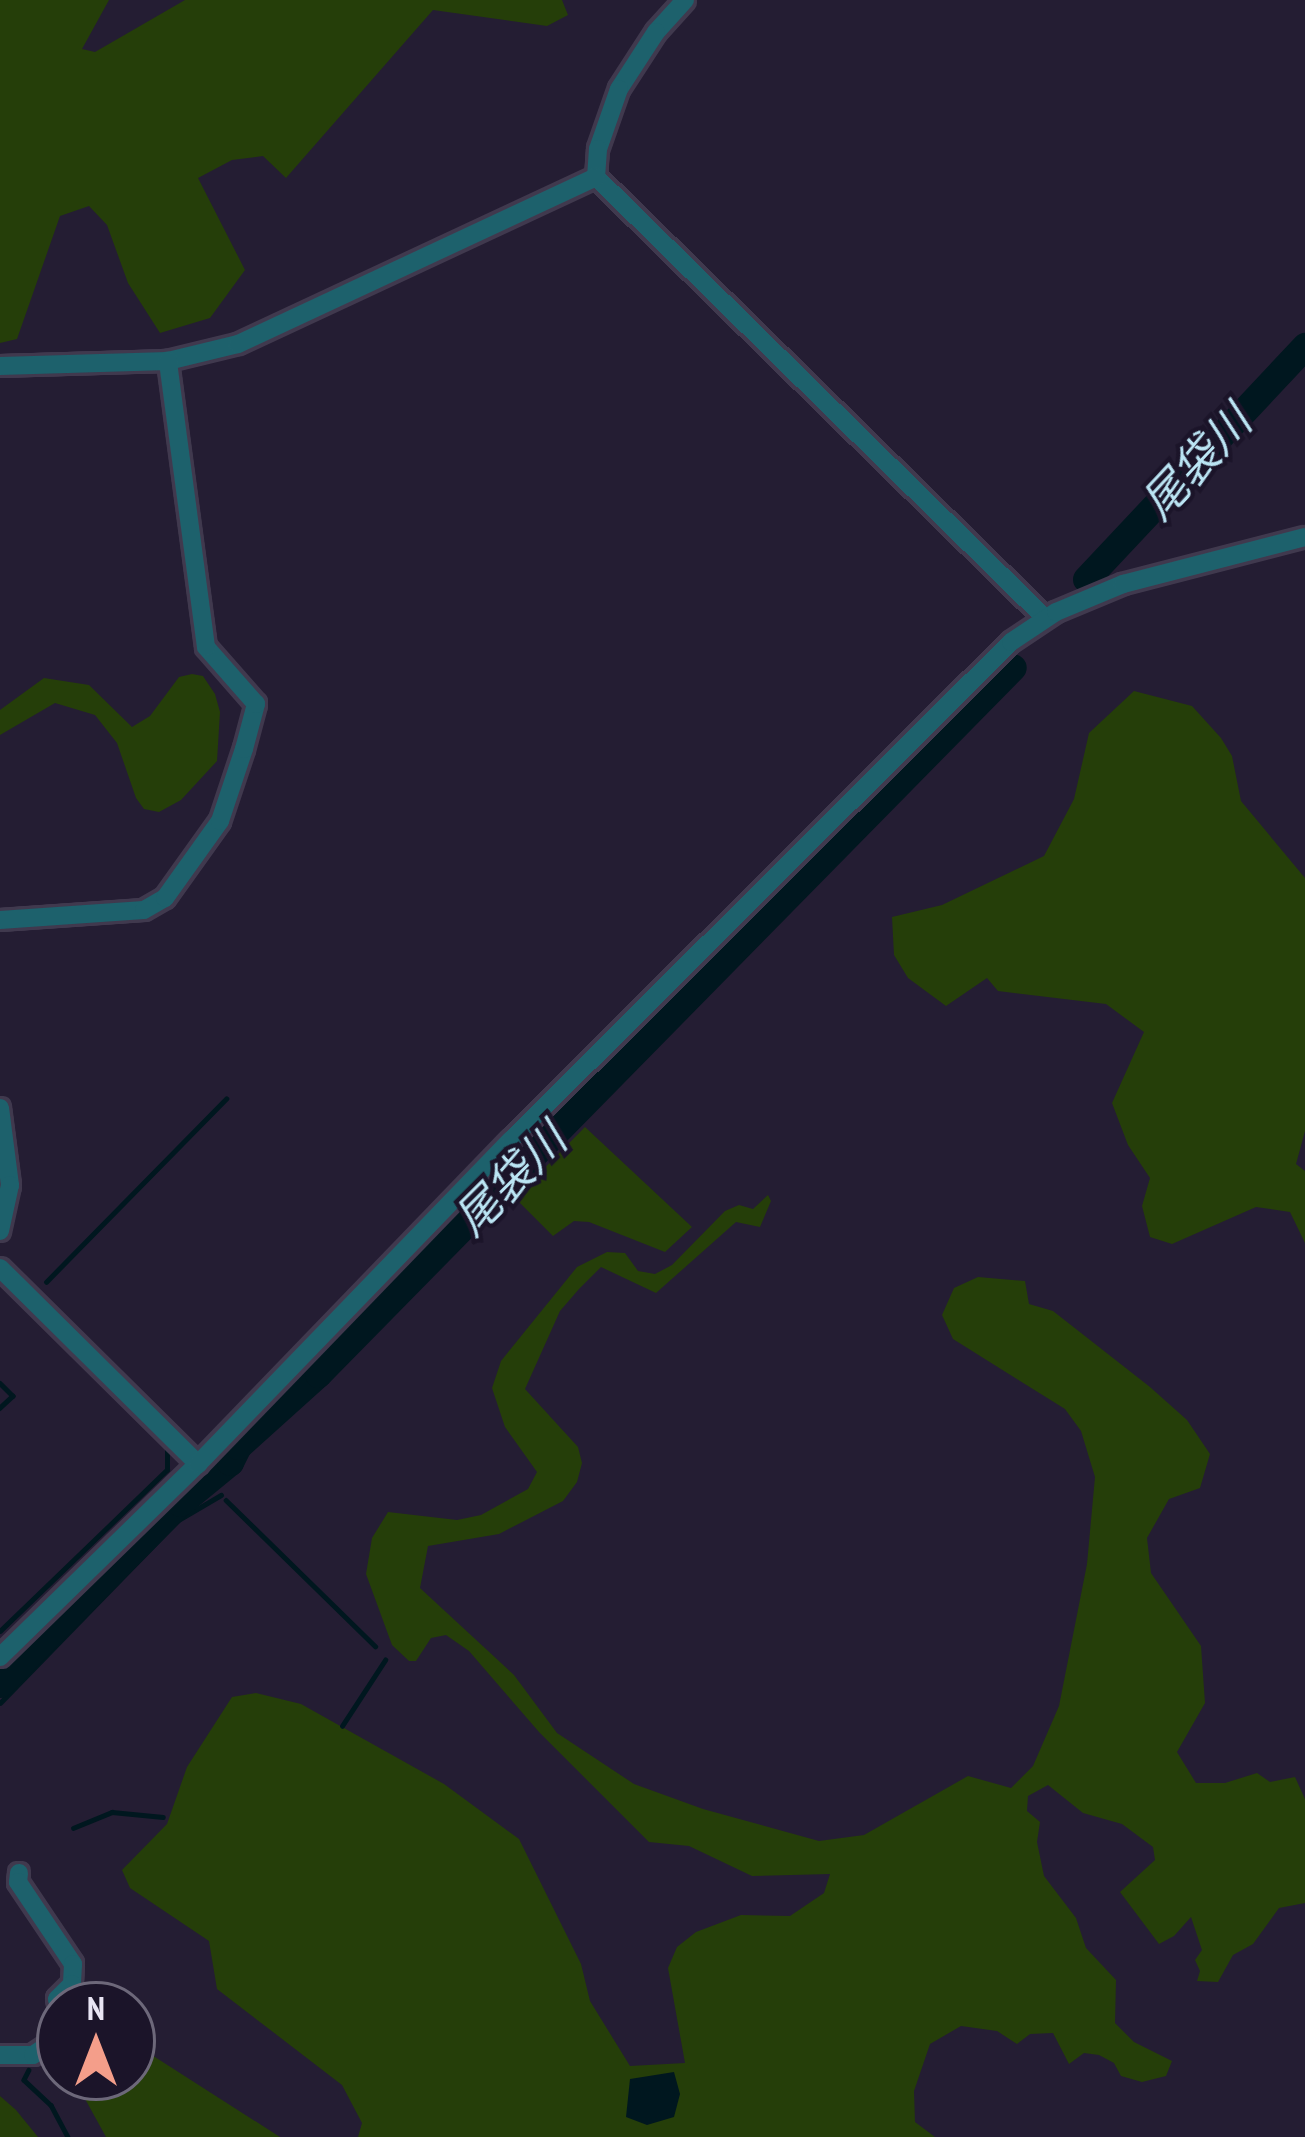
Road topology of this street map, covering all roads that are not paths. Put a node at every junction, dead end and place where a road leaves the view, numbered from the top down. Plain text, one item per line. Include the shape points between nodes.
1 (685, 0) edge
2 (596, 177) junction
3 (168, 361) junction
4 (0, 367) edge
5 (1305, 537) edge
6 (1045, 618) junction
7 (0, 920) edge
8 (0, 1108) edge
9 (0, 1231) edge
10 (0, 1268) edge
11 (198, 1465) junction
12 (0, 1657) edge
13 (19, 1873) dead end
14 (72, 1981) edge
15 (36, 2052) edge
16 (0, 2055) edge

1 - 2 street via 619,89
2 - 3 street via 238,344
2 - 6 street
3 - 4 street
3 - 7 street via 206,647 256,704 244,749 220,821 165,898 144,910
5 - 6 street via 1123,584
6 - 11 street via 512,1140
8 - 9 street via 10,1185
10 - 11 street
11 - 12 street
13 - 14 street via 73,1964
15 - 16 street

